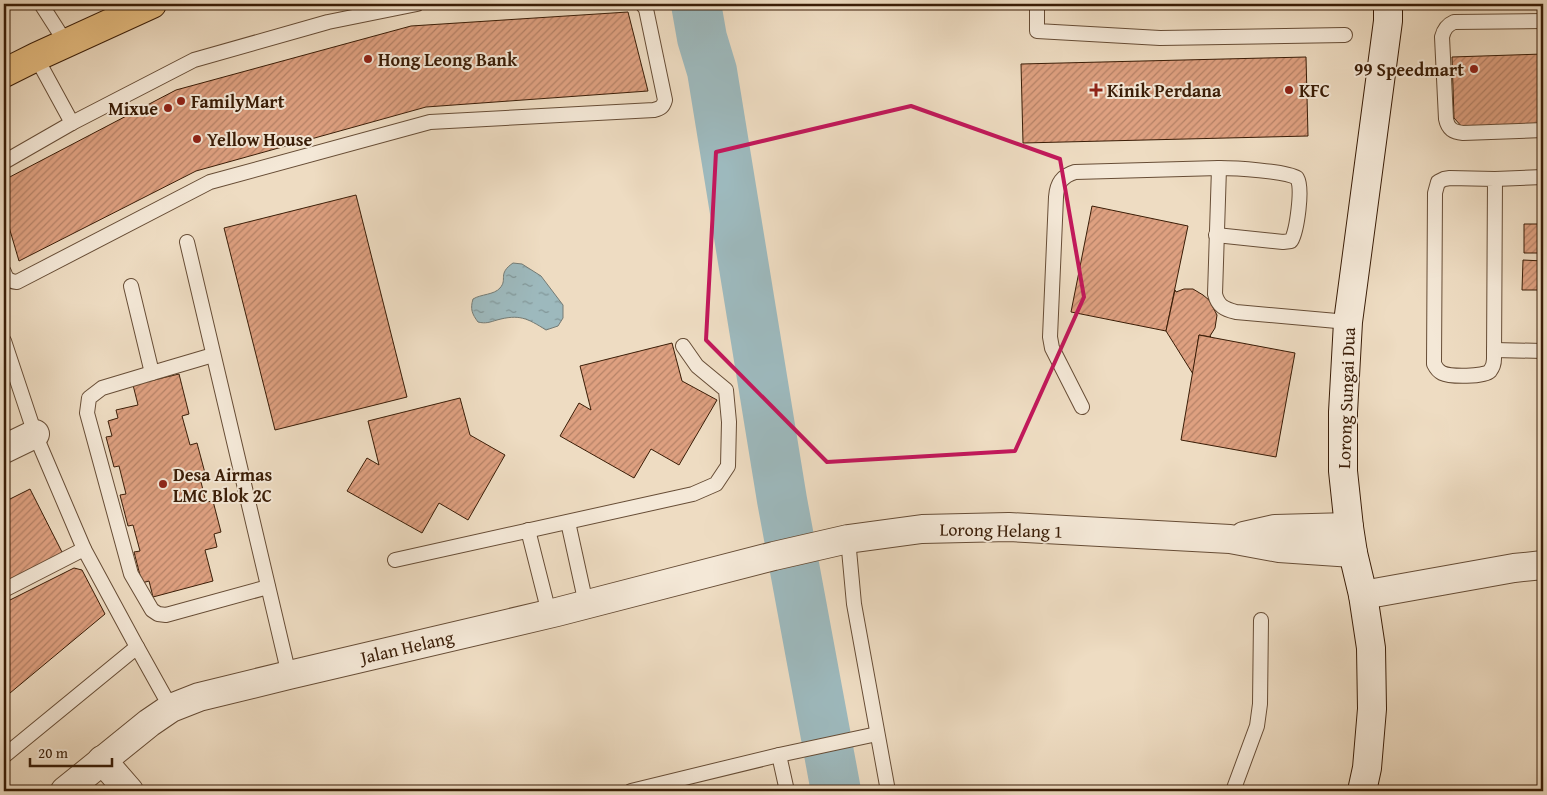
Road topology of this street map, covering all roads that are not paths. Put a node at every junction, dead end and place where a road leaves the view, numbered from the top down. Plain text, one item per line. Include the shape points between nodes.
1 (41, 4) edge
2 (152, 4) edge
3 (417, 4) edge
4 (642, 4) edge
5 (1037, 4) edge
6 (1388, 4) edge
7 (1543, 21) edge
8 (1345, 35) dead end
9 (66, 43) junction
10 (36, 57) junction
11 (4, 74) edge
12 (72, 123) junction
13 (1543, 130) edge
14 (4, 162) edge
15 (1219, 168) junction
16 (1543, 177) edge
17 (1495, 178) junction
18 (1216, 235) junction
19 (187, 242) dead end
20 (4, 272) edge
21 (131, 286) dead end
22 (1348, 322) junction
23 (4, 341) edge
24 (683, 346) dead end
25 (1494, 350) junction
26 (1543, 351) edge
27 (213, 355) junction
28 (152, 373) junction
29 (1082, 407) dead end
30 (35, 434) junction
31 (4, 449) edge
32 (568, 522) junction
33 (528, 530) junction
34 (848, 539) junction
35 (1351, 540) junction
36 (84, 549) junction
37 (774, 556) joint
38 (395, 560) dead end
39 (1543, 565) edge
40 (268, 586) junction
41 (4, 590) edge
42 (1363, 595) junction
43 (586, 604) junction
44 (549, 613) junction
45 (1261, 620) dead end
46 (138, 647) junction
47 (288, 675) junction
48 (171, 708) junction
49 (877, 734) junction
50 (779, 755) junction
51 (4, 756) edge
52 (102, 760) junction
53 (65, 791) edge
54 (128, 791) edge
55 (632, 791) edge
56 (787, 791) edge
57 (888, 791) edge
58 (1233, 791) edge
59 (1362, 791) edge

1 - 9 lane
2 - 9 main road
3 - 12 lane via 328,22 194,60
4 - 20 lane via 646,9 665,100 660,108 430,122 210,182 17,282 6,278
5 - 8 lane via 1036,31 1160,38
6 - 22 street, Lorong Sungai Dua
7 - 13 lane via 1454,22 1445,28 1442,37 1446,119 1451,129 1456,132
9 - 10 main road
10 - 11 main road
10 - 12 lane
12 - 14 lane
15 - 18 lane
15 - 18 lane via 1289,174 1297,178 1300,186 1291,240 1283,242
15 - 29 lane via 1075,172 1060,180 1056,197 1050,337 1052,348
16 - 17 lane
17 - 25 lane
17 - 25 lane via 1444,179 1436,188 1434,364 1442,374 1485,374 1494,366
18 - 22 lane via 1215,294 1220,307 1236,312
19 - 27 lane
21 - 28 lane
22 - 35 street, Lorong Sungai Dua via 1343,471
23 - 30 lane
24 - 32 lane via 698,366 726,390 728,466 716,484 693,494
25 - 26 lane
27 - 28 lane
27 - 40 lane
28 - 40 lane via 102,388 89,398 87,413 131,574 152,610 166,615
30 - 31 street
30 - 36 lane
32 - 33 lane
32 - 43 lane
33 - 38 lane
33 - 44 lane
34 - 35 street, Lorong Helang 1 via 922,528 999,528 1230,539 1278,548
34 - 37 street, Lorong Helang 1
34 - 49 lane via 854,604
35 - 42 street, Lorong Sungai Dua
36 - 41 lane
36 - 46 lane
37 - 43 street, Jalan Helang
39 - 42 street
40 - 47 lane
42 - 59 street, Lorong Sungai Dua via 1371,648 1372,709
43 - 44 street, Jalan Helang
44 - 47 street, Jalan Helang
45 - 58 lane via 1257,726
46 - 48 lane
46 - 51 lane
47 - 48 street, Jalan Helang via 199,697
48 - 52 street, Jalan Helang
49 - 50 lane
49 - 57 lane
50 - 55 lane
50 - 56 lane
52 - 53 street, Jalan Helang
52 - 54 street

